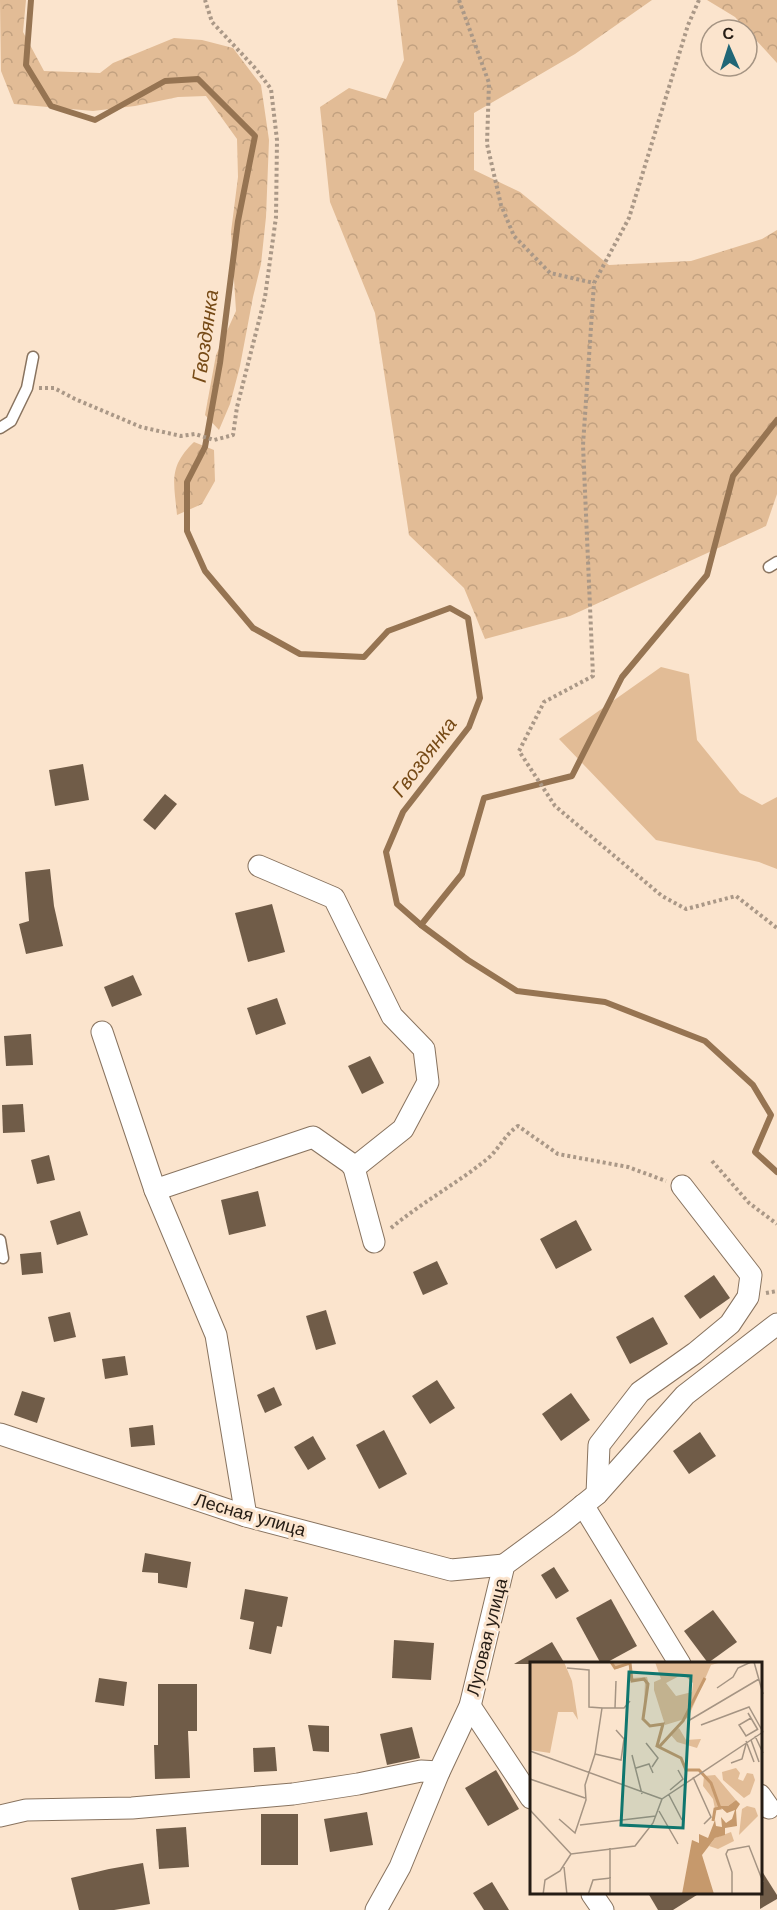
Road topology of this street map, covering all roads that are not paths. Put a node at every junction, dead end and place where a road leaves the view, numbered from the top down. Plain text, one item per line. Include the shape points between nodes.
1 (33, 357) dead end
2 (0, 428) edge
3 (259, 866) dead end
4 (102, 1032) dead end
5 (354, 1168) junction
6 (682, 1186) road end
7 (155, 1190) junction
8 (0, 1240) edge
9 (374, 1242) road end
10 (3, 1258) dead end
11 (777, 1324) edge
12 (0, 1434) edge
13 (590, 1499) junction
14 (246, 1516) junction
15 (504, 1565) junction
16 (679, 1662) edge
17 (470, 1706) junction
18 (438, 1772) junction
19 (530, 1796) edge
20 (0, 1816) edge
21 (593, 1895) edge
22 (376, 1910) edge
23 (603, 1910) edge

1 - 2 lane via 27,388 11,421
3 - 5 street via 334,898 392,1016 424,1049 428,1082 403,1129
4 - 7 street
5 - 7 street via 313,1137
5 - 9 street
6 - 13 street via 752,1275 748,1297 730,1324 640,1392 599,1445
7 - 14 street via 216,1335
8 - 10 lane
11 - 13 street, Луговая улица via 685,1395
12 - 14 street, Лесная улица
13 - 15 street, Луговая улица
13 - 16 street
14 - 15 street, Лесная улица via 451,1570
15 - 17 street, Луговая улица
17 - 18 street, Луговая улица
17 - 19 street
18 - 20 street via 421,1771 293,1794 132,1808 26,1809
18 - 22 street, Луговая улица via 400,1867
21 - 23 street

